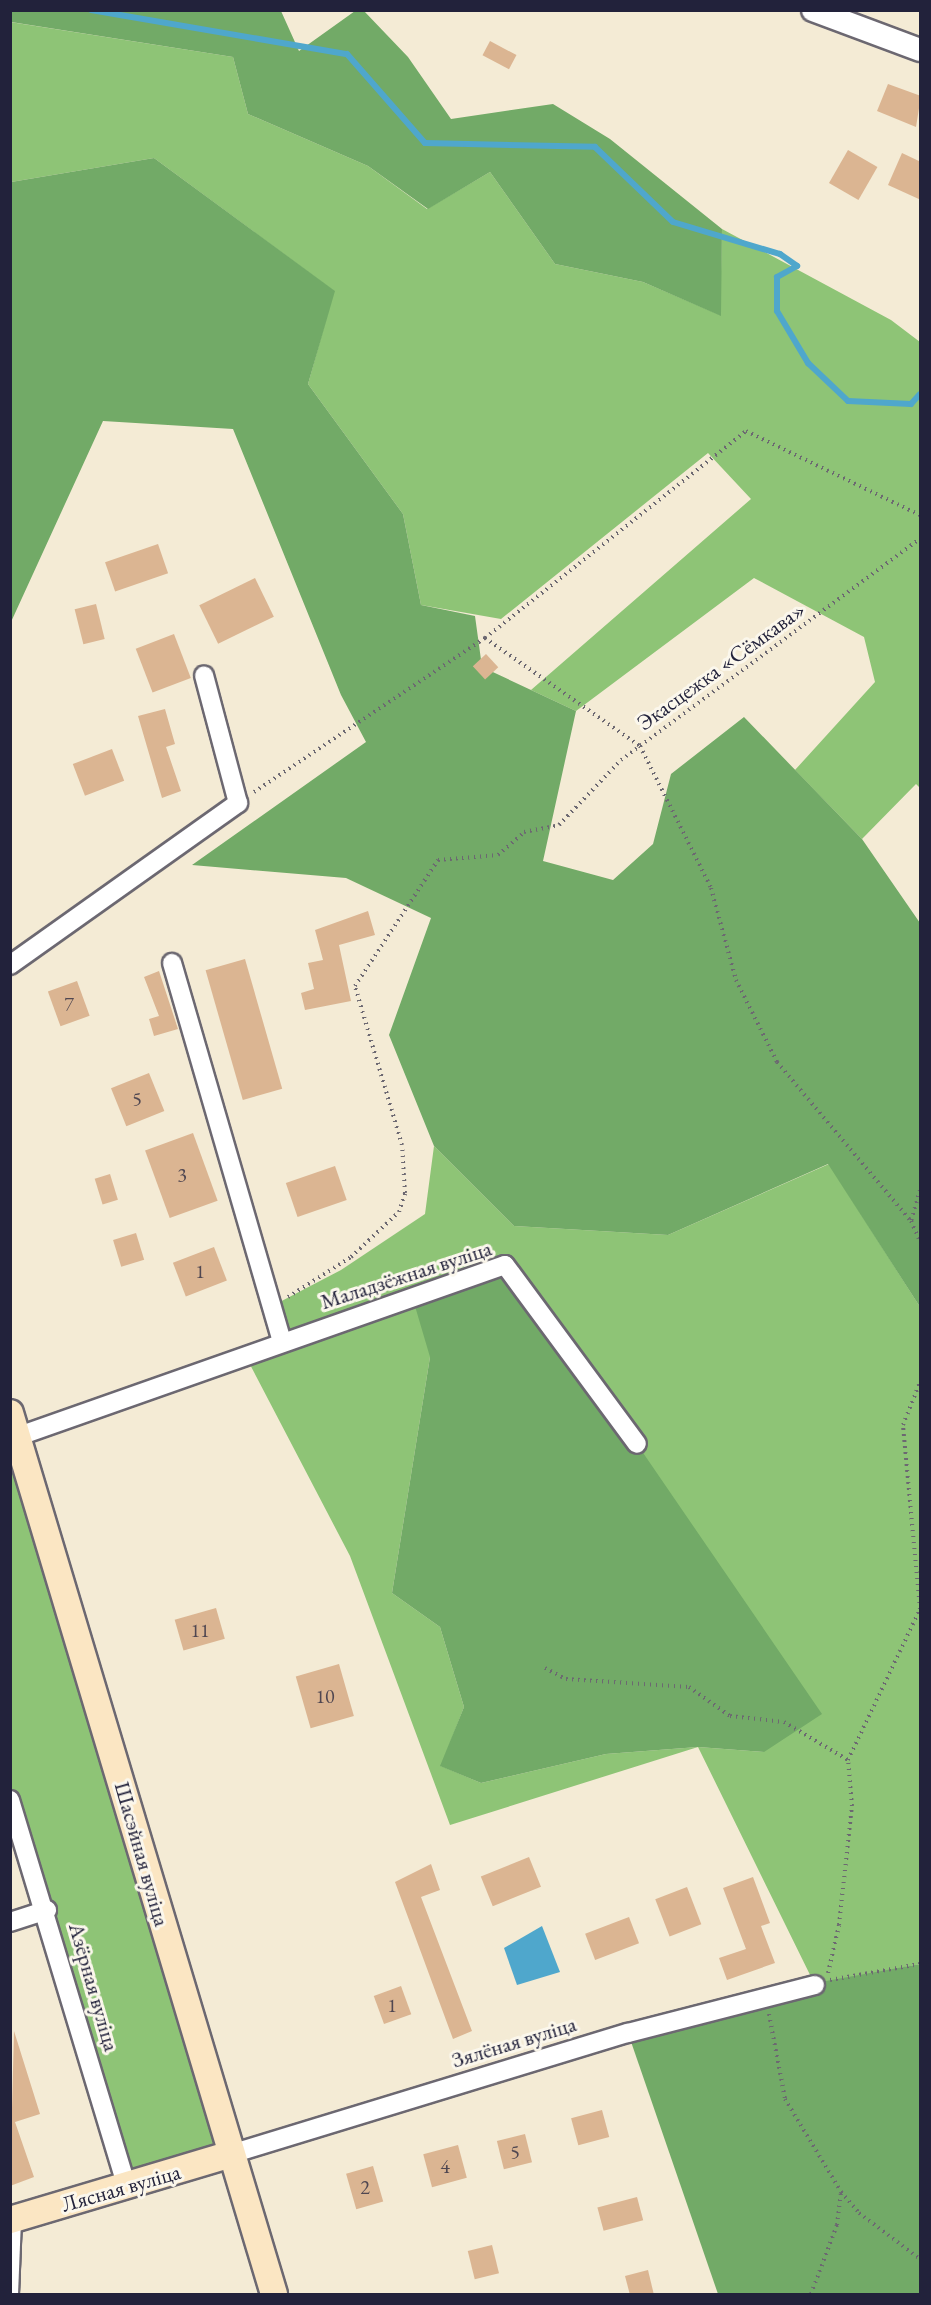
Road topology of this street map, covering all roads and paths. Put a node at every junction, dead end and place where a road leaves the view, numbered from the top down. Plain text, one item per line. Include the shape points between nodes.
1 (813, 10) edge
2 (921, 50) edge
3 (921, 515) edge
4 (921, 539) edge
5 (485, 638) junction
6 (204, 675) dead end
7 (640, 746) junction
8 (238, 803) junction
9 (171, 963) dead end
10 (10, 965) edge
11 (921, 1190) edge
12 (911, 1221) junction
13 (921, 1242) edge
14 (274, 1305) junction
15 (282, 1341) junction
16 (921, 1382) edge
17 (15, 1424) edge
18 (637, 1444) dead end
19 (545, 1668) dead end
20 (848, 1760) junction
21 (10, 1800) edge
22 (47, 1910) junction
23 (10, 1922) edge
24 (921, 1964) edge
25 (820, 1983) junction
26 (765, 1998) junction
27 (231, 2154) junction
28 (127, 2188) junction
29 (841, 2192) junction
30 (13, 2219) edge
31 (921, 2259) edge
32 (13, 2295) edge
33 (274, 2295) edge
34 (811, 2295) edge

1 - 2 street
3 - 5 path via 746,431
4 - 7 path, Экасцежка «Сёмкава»
5 - 7 path
5 - 8 path
6 - 8 street
7 - 12 path, Экасцежка «Сёмкава» via 711,888 736,980 777,1062
7 - 14 path via 559,825 524,832 498,855 438,860 355,986 402,1145 405,1193 399,1212 351,1257
8 - 10 street
9 - 14 street
11 - 12 path
12 - 13 path, Экасцежка «Сёмкава»
14 - 15 street
15 - 17 street, Маладзёжная вуліца
15 - 18 street, Маладзёжная вуліца via 506,1265
16 - 20 path via 903,1425 920,1609
17 - 27 main road, Шасэйная вуліца
19 - 20 path via 576,1680 689,1687 730,1716 784,1722
20 - 25 path via 852,1806 839,1925
21 - 22 street, Азёрная вуліца
22 - 23 street
22 - 28 street, Азёрная вуліца
24 - 25 path
25 - 26 street, Зялёная вуліца
26 - 27 street, Зялёная вуліца via 617,2036
26 - 29 path via 785,2099
27 - 28 main road, Лясная вуліца
27 - 33 main road, Шасэйная вуліца
28 - 30 main road, Лясная вуліца
29 - 31 path via 859,2213
29 - 34 path via 837,2225
30 - 32 lane

